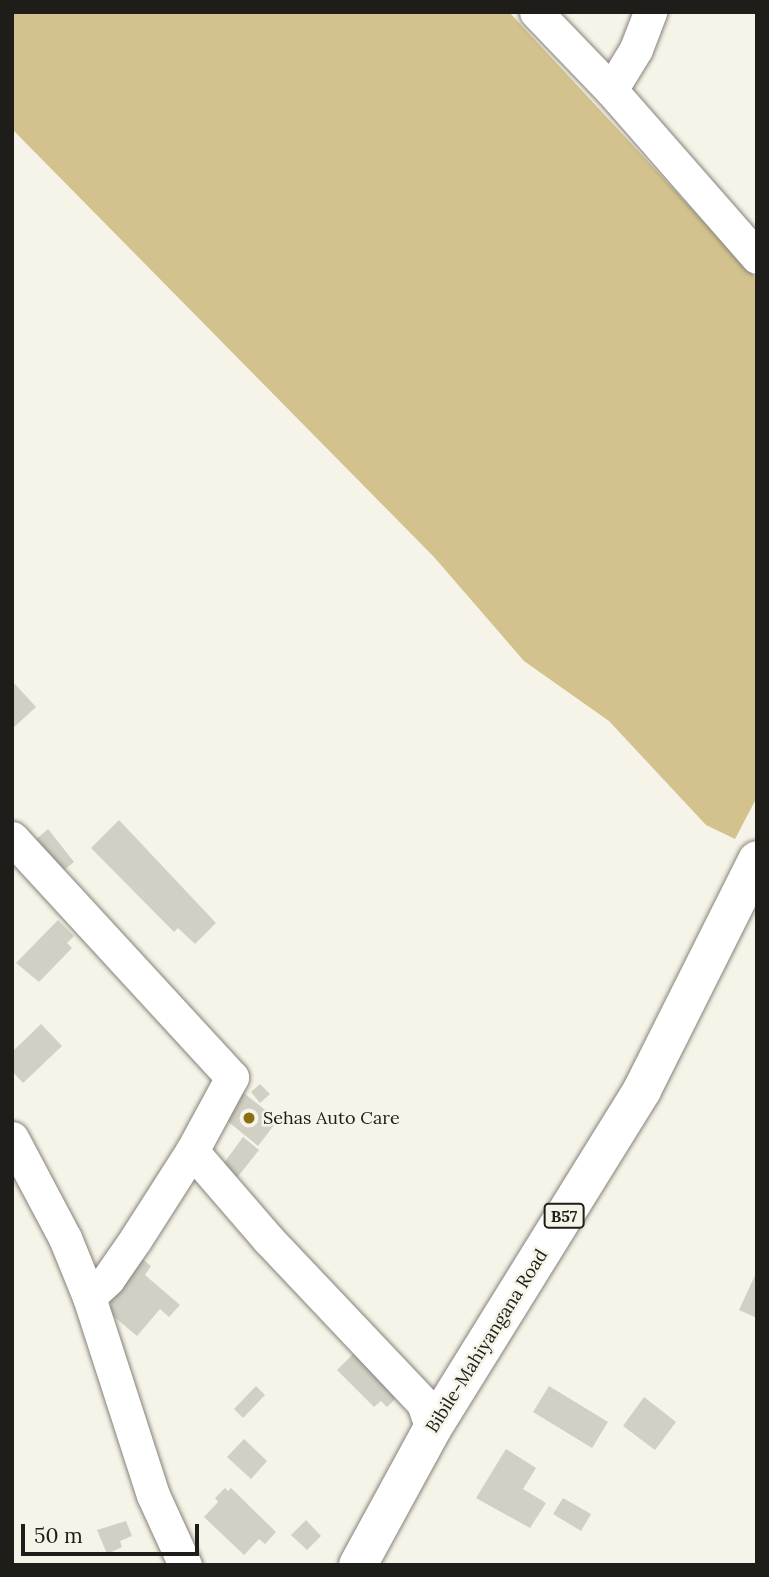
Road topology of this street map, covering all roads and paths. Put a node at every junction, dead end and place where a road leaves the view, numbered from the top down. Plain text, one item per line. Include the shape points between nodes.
1 (536, 12) edge
2 (650, 12) edge
3 (611, 90) junction
4 (757, 257) edge
5 (12, 838) edge
6 (757, 860) edge
7 (12, 1138) edge
8 (192, 1151) junction
9 (89, 1297) junction
10 (432, 1429) junction
11 (185, 1565) edge
12 (358, 1565) edge

1 - 3 street
2 - 3 street via 636,49
3 - 4 street
5 - 8 street via 232,1077
6 - 10 main road, Bibile-Mahiyangana Road / B57 via 642,1090
7 - 9 street via 65,1238
8 - 9 street via 108,1279
8 - 10 street via 267,1238 423,1403
9 - 11 street via 153,1495
10 - 12 main road, Bibile-Mahiyangana Road / B57

